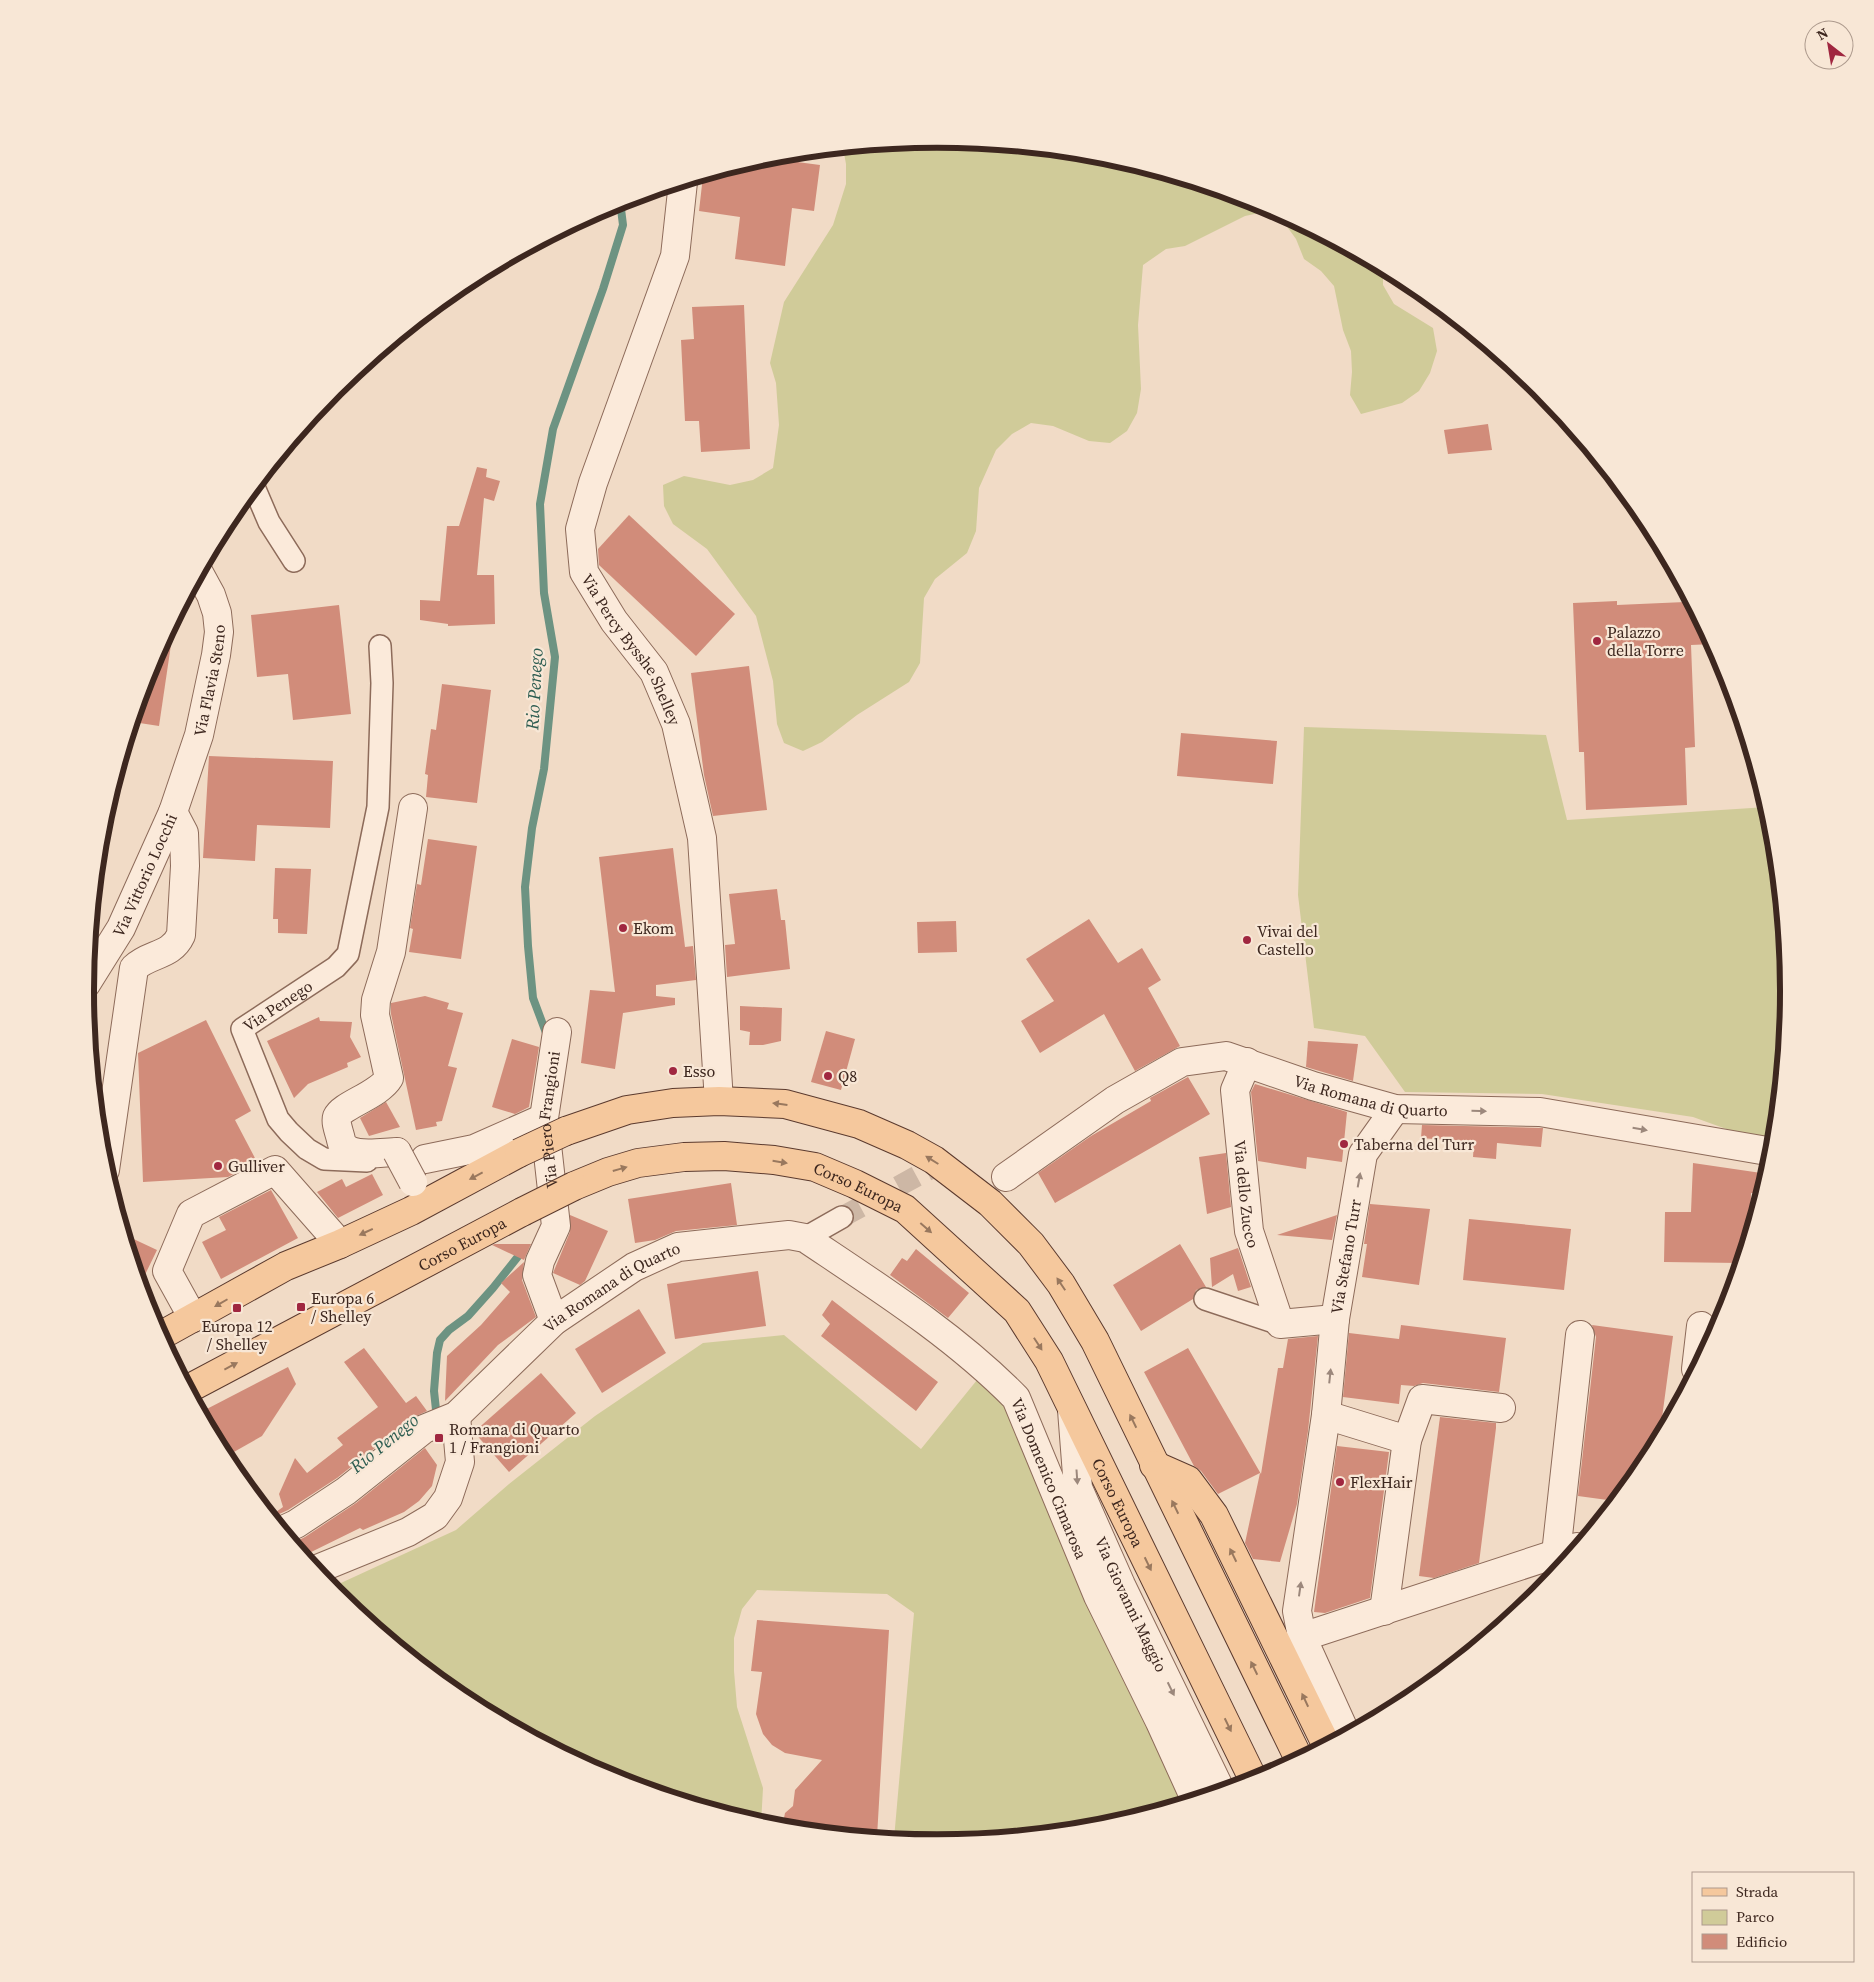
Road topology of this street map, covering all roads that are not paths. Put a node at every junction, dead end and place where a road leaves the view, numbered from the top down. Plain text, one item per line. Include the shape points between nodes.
1 (682, 188) edge
2 (257, 494) edge
3 (294, 562) dead end
4 (202, 578) edge
5 (380, 646) dead end
6 (177, 801) junction
7 (413, 808) dead end
8 (95, 970) edge
9 (558, 1032) dead end
10 (1247, 1062) junction
11 (719, 1101) junction
12 (1395, 1109) junction
13 (555, 1124) junction
14 (108, 1146) edge
15 (1765, 1151) edge
16 (1006, 1177) joint
17 (421, 1181) junction
18 (984, 1198) junction
19 (842, 1217) tunnel mouth
20 (805, 1238) junction
21 (340, 1244) junction
22 (1205, 1299) dead end
23 (193, 1318) junction
24 (1335, 1319) junction
25 (554, 1321) junction
26 (1280, 1324) junction
27 (1701, 1326) dead end
28 (166, 1332) edge
29 (1580, 1335) dead end
30 (1698, 1354) edge
31 (193, 1386) edge
32 (1501, 1408) dead end
33 (1072, 1410) junction
34 (1326, 1415) junction
35 (456, 1416) junction
36 (1407, 1440) junction
37 (1154, 1465) junction
38 (287, 1528) edge
39 (1566, 1551) edge
40 (322, 1567) edge
41 (1384, 1611) junction
42 (1302, 1636) junction
43 (1344, 1729) edge
44 (1324, 1740) edge
45 (1296, 1753) edge
46 (1250, 1774) edge
47 (1218, 1785) edge
48 (1193, 1794) edge

1 - 11 street, Via Percy Bysshe Shelley via 675,256 593,483 580,529 584,572 614,622 654,672 676,724 702,838
2 - 3 street via 269,522
4 - 6 street, Via Flavia Steno via 217,613 219,632 199,734
5 - 17 street, Via Penego via 378,807 348,954 336,967 242,1029 278,1119 308,1149 324,1159 384,1161
6 - 8 street, Via Vittorio Locchi via 120,928
6 - 14 street via 184,833 185,866 180,935 176,945 134,968
7 - 17 street, bridge via 391,952 376,1000 375,1015 389,1078 384,1086 342,1111 337,1122 342,1144 347,1150 354,1154 397,1152
9 - 13 street, Via Piero Frangioni
10 - 12 street, Via Romana di Quarto via 1313,1086
10 - 16 street, Via Romana di Quarto via 1226,1056 1182,1062 1115,1100
10 - 26 street, Via dello Zucco via 1235,1090 1249,1230
11 - 13 main road via 673,1102
18 -> 11 main road via 934,1160 859,1124 785,1104
12 -> 15 street, Via Romana di Quarto via 1540,1112
24 -> 12 street, Via Stefano Turr via 1364,1154
13 - 17 street, Via Penego via 474,1149
13 -> 17 main road, bridge via 519,1153
13 - 25 street, Via Piero Frangioni via 556,1226 537,1275
16 - 18 street
17 -> 21 main road via 411,1211
37 -> 18 main road via 1094,1341 1061,1284 1031,1244
19 - 20 street
20 - 25 street, Via Romana di Quarto via 789,1235 678,1247 634,1267
20 - 48 street, Via Domenico Cimarosa via 914,1312 1016,1398 1098,1596
21 -> 23 main road via 286,1266
21 - 23 street via 275,1170 191,1214 167,1271
22 - 26 street
23 - 28 main road
24 - 26 street
34 -> 24 street, Via Stefano Turr
25 - 35 street, Via Romana di Quarto
27 - 30 street
29 - 39 street
31 -> 33 main road, Corso Europa, bridge via 574,1186 638,1163 724,1156 774,1160 815,1168 905,1209 1017,1311 1049,1360
32 - 36 street via 1422,1399
33 -> 46 main road, Corso Europa
33 -> 47 street, Via Giovanni Maggio via 1078,1488
34 - 36 street
42 -> 34 street, Via Stefano Turr via 1297,1611
35 - 38 street, Via Romana di Quarto via 424,1429 346,1491
35 - 40 street via 460,1462 448,1498 435,1516 408,1532
36 - 41 street
44 -> 37 main road via 1214,1515 1188,1480
45 -> 37 main road
39 - 41 street
41 - 42 street
42 - 43 street, Via Stefano Turr

